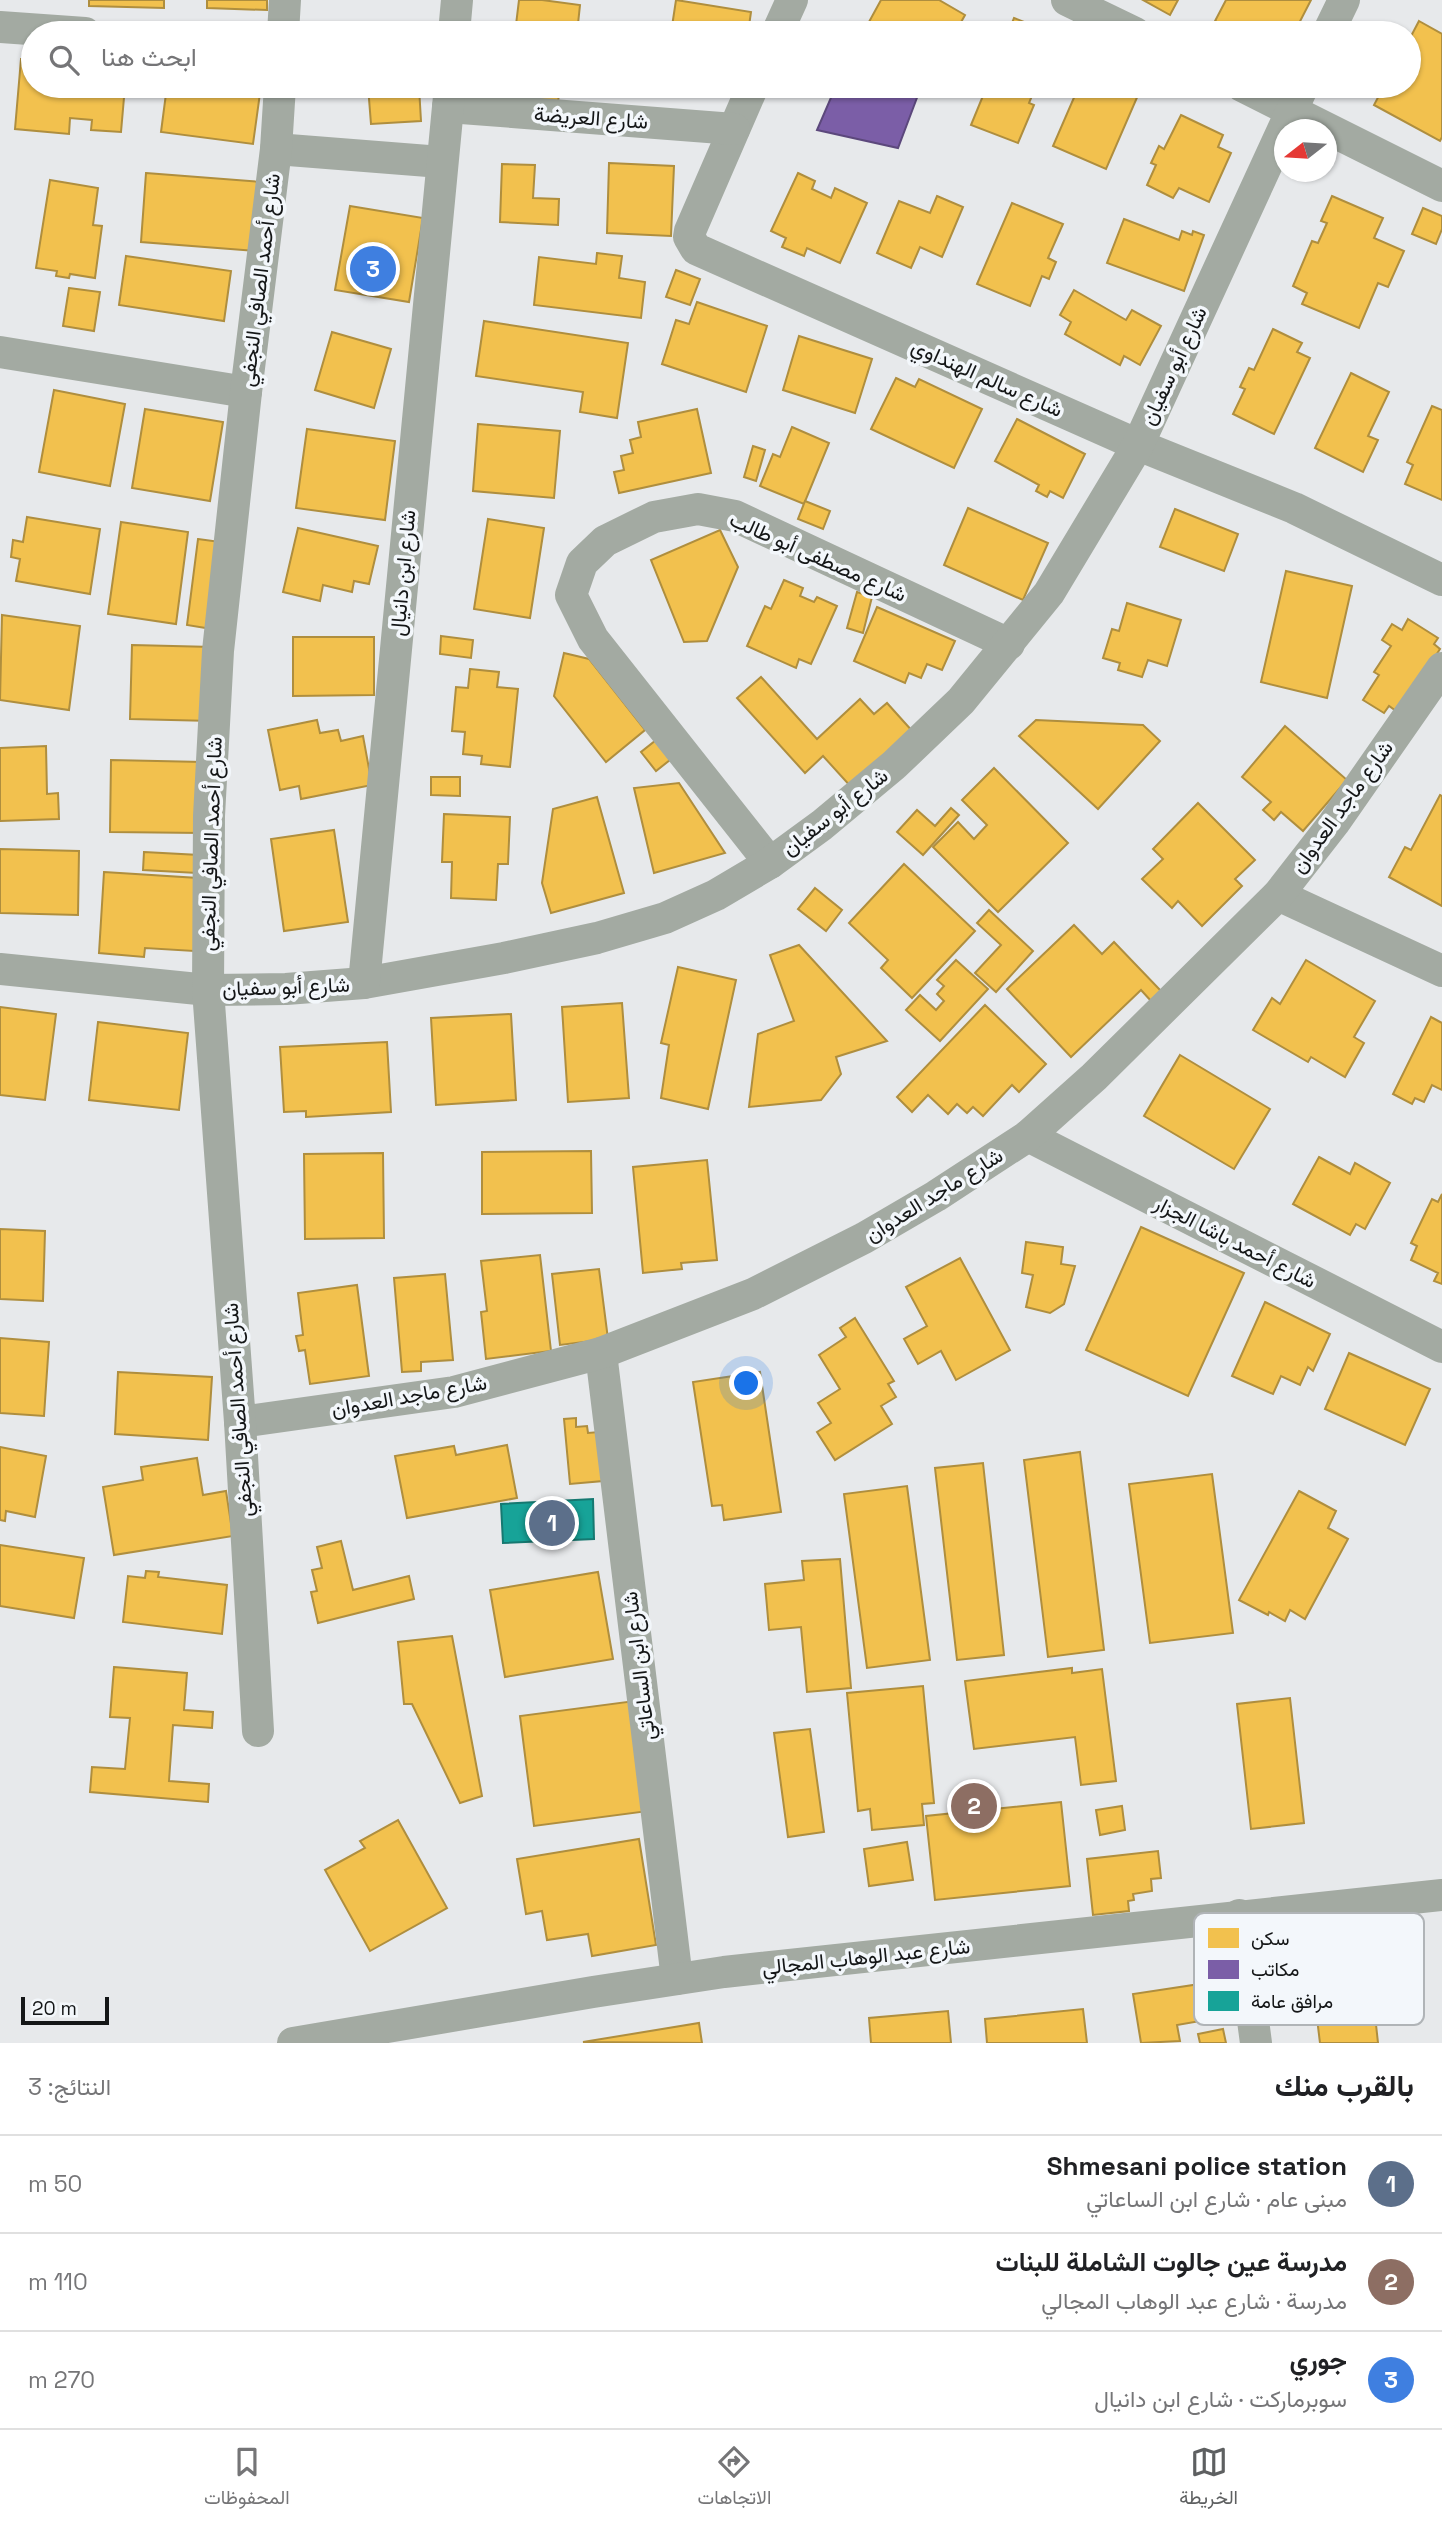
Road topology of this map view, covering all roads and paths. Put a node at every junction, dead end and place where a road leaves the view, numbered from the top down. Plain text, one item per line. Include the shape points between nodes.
1 (285, 0) edge
2 (457, 0) edge
3 (792, 0) edge
4 (1067, 0) edge
5 (1344, 0) edge
6 (284, 21) edge
7 (455, 21) edge
8 (782, 21) edge
9 (1110, 21) edge
10 (1334, 21) edge
11 (0, 27) edge
12 (21, 28) edge
13 (279, 98) edge
14 (449, 98) edge
15 (466, 98) edge
16 (748, 98) edge
17 (1298, 98) edge
18 (734, 130) junction
19 (276, 149) junction
20 (440, 162) junction
21 (1442, 186) edge
22 (0, 352) edge
23 (246, 392) junction
24 (1138, 445) junction
25 (1442, 580) edge
26 (1009, 644) junction
27 (1442, 668) edge
28 (770, 863) junction
29 (1278, 895) junction
30 (0, 969) edge
31 (1442, 971) edge
32 (363, 983) junction
33 (208, 990) junction
34 (1028, 1136) junction
35 (1442, 1348) edge
36 (601, 1353) junction
37 (240, 1422) junction
38 (258, 1731) dead end
39 (1442, 1895) edge
40 (1268, 1913) edge
41 (1194, 1921) edge
42 (677, 1979) junction
43 (1254, 2025) edge
44 (293, 2043) edge
45 (1256, 2043) edge

1 - 6 street
2 - 7 street
3 - 8 street
4 - 9 street
5 - 10 street
11 - 12 street
13 - 19 street, شارع أحمد الصافي النجفي
14 - 20 street, شارع ابن دانيال
15 - 18 street, شارع العريضة
16 - 18 street, شارع سالم الهنداوي
17 - 21 street
17 - 24 street, شارع أبو سفيان
18 - 24 street, شارع سالم الهنداوي via 690,231 695,249
19 - 20 street
19 - 23 street, شارع أحمد الصافي النجفي
20 - 32 street, شارع ابن دانيال
22 - 23 street
23 - 33 street, شارع أحمد الصافي النجفي via 217,665 209,816
24 - 25 street, شارع سالم الهنداوي via 1294,508
24 - 26 street, شارع أبو سفيان via 1049,593
26 - 28 street, شارع أبو سفيان via 961,701 894,765
26 - 28 street, شارع مصطفى أبو طالب via 735,516 698,509 654,517 605,541 582,564 571,595 593,639
27 - 29 street, شارع ماجد العدوان
28 - 32 street, شارع أبو سفيان via 666,918 504,958
29 - 31 street
29 - 34 street, شارع ماجد العدوان
30 - 33 street, شارع أبو سفيان
32 - 33 street, شارع أبو سفيان
33 - 37 street, شارع أحمد الصافي النجفي
34 - 35 street, شارع أحمد باشا الجزار
34 - 36 street, شارع ماجد العدوان via 864,1238 753,1293
36 - 37 street, شارع ماجد العدوان via 454,1392
36 - 42 street, شارع ابن الساعاتي
37 - 38 street, شارع أحمد الصافي النجفي
39 - 40 street, شارع عبد الوهاب المجالي
41 - 42 street, شارع عبد الوهاب المجالي
42 - 44 street, شارع عبد الوهاب المجالي
43 - 45 street

